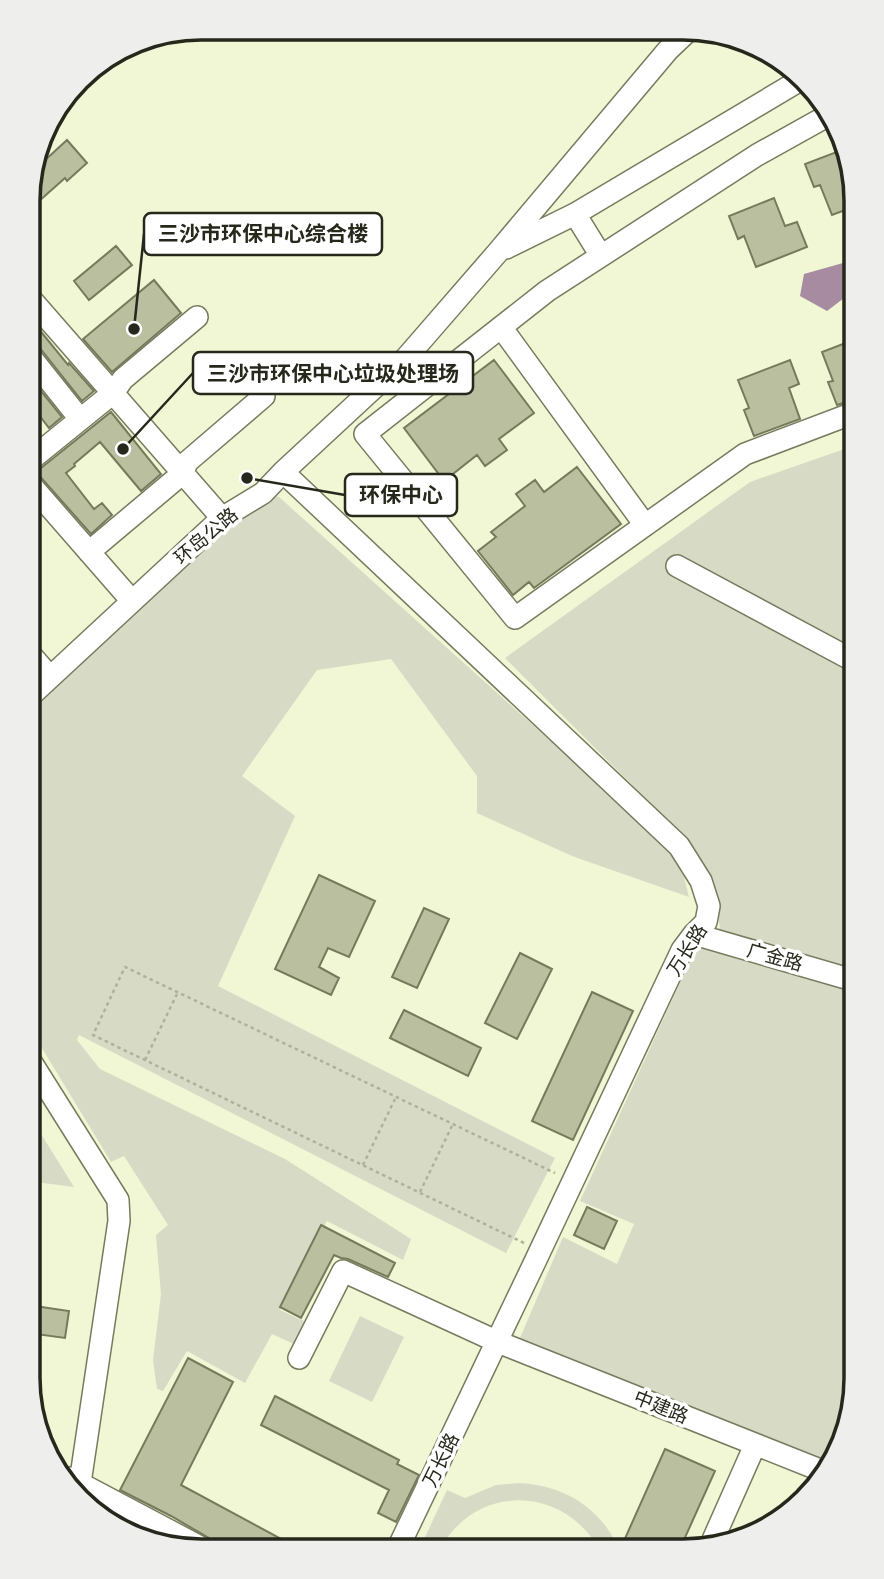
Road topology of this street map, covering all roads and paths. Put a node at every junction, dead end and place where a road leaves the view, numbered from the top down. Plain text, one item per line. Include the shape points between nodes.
1 (679, 40) edge
2 (793, 84) edge
3 (821, 119) edge
4 (575, 214) junction
5 (498, 252) junction
6 (601, 256) junction
7 (40, 310) edge
8 (197, 317) dead end
9 (501, 327) junction
10 (40, 369) edge
11 (113, 393) junction
12 (264, 396) dead end
13 (844, 417) edge
14 (80, 419) junction
15 (40, 452) edge
16 (283, 472) junction
17 (183, 473) junction
18 (40, 496) edge
19 (222, 518) junction
20 (645, 525) junction
21 (89, 552) junction
22 (677, 566) dead end
23 (132, 601) junction
24 (844, 655) edge
25 (40, 666) edge
26 (50, 677) junction
27 (40, 687) edge
28 (694, 934) junction
29 (843, 977) edge
30 (178, 993) junction
31 (145, 1060) junction
32 (40, 1076) edge
33 (396, 1098) junction
34 (452, 1125) junction
35 (363, 1165) junction
36 (572, 1181) junction
37 (420, 1192) junction
38 (540, 1250) junction
39 (498, 1342) junction
40 (299, 1359) dead end
41 (755, 1445) junction
42 (816, 1468) edge
43 (74, 1478) edge
44 (79, 1482) edge
45 (715, 1536) edge
46 (182, 1537) edge
47 (401, 1539) edge

1 - 5 street, 环岛公路
2 - 4 street
3 - 6 street
4 - 5 street
4 - 6 street
5 - 16 street, 环岛公路 via 406,358
6 - 9 street
7 - 11 street
8 - 11 street via 123,379
9 - 20 street
9 - 20 street via 365,434 515,618
10 - 14 street
11 - 14 street
11 - 17 street
12 - 17 street via 187,462
13 - 20 street via 745,454
14 - 15 street
16 - 19 street, 环岛公路 via 263,493
16 - 28 street, 万长路 via 679,846 701,881 709,906 706,922
17 - 19 street
17 - 21 street
18 - 21 street
19 - 23 street, 环岛公路
21 - 23 street
22 - 24 street
23 - 26 street, 环岛公路
25 - 26 street
26 - 27 street, 环岛公路
28 - 29 street, 广金路
28 - 36 street, 万长路 via 682,950
30 - 31 path
30 - 31 path via 125,967 93,1035
30 - 33 path
31 - 35 path
32 - 43 street via 118,1200 119,1221
33 - 34 path
33 - 35 path
34 - 36 path
34 - 37 path
35 - 37 path
36 - 38 street, 万长路
37 - 38 path
38 - 39 street, 万长路
39 - 40 street, 中建路 via 343,1271
39 - 41 street, 中建路
39 - 47 street, 万长路
41 - 42 street, 中建路
41 - 45 street
44 - 46 street

